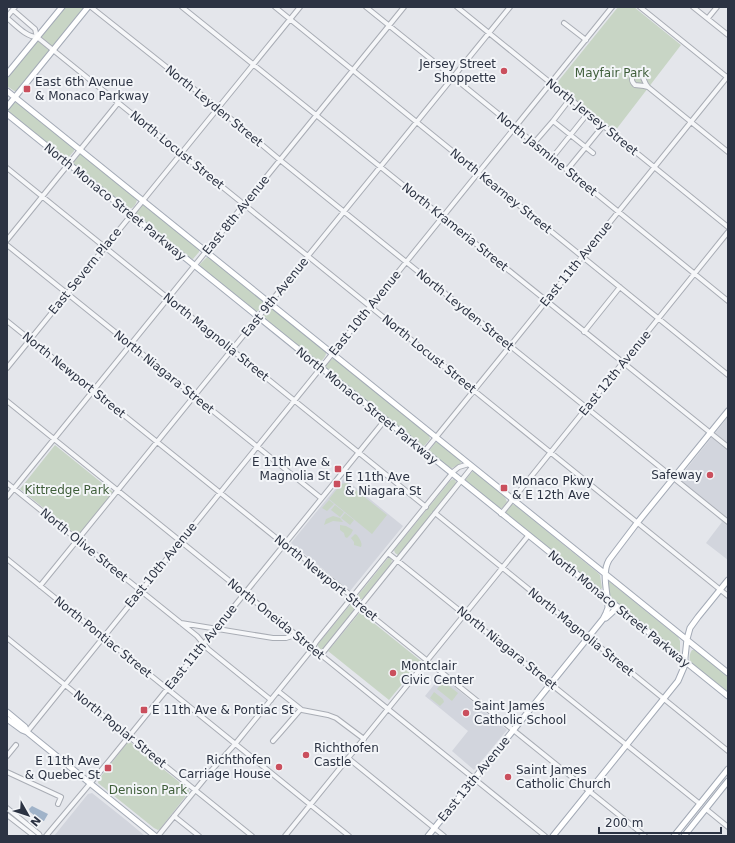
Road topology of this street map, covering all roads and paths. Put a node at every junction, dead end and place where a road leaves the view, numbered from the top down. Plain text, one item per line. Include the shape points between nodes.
1 (62, 7) edge
2 (88, 7) edge
3 (91, 7) edge
4 (182, 7) edge
5 (275, 7) edge
6 (300, 7) edge
7 (366, 7) edge
8 (404, 7) edge
9 (457, 7) edge
10 (510, 7) edge
11 (612, 7) edge
12 (640, 7) edge
13 (693, 7) edge
14 (717, 7) edge
15 (14, 8) edge
16 (7, 17) edge
17 (708, 18) junction
18 (290, 19) junction
19 (564, 23) dead end
20 (389, 26) junction
21 (489, 33) junction
22 (728, 35) edge
23 (38, 37) junction
24 (586, 40) junction
25 (53, 50) junction
26 (253, 64) junction
27 (352, 71) junction
28 (7, 74) edge
29 (453, 77) junction
30 (728, 77) edge
31 (551, 83) junction
32 (648, 88) dead end
33 (7, 91) edge
34 (15, 97) junction
35 (570, 99) junction
36 (118, 103) junction
37 (7, 107) edge
38 (218, 108) junction
39 (588, 113) junction
40 (7, 114) edge
41 (316, 115) junction
42 (553, 121) junction
43 (416, 122) junction
44 (691, 122) junction
45 (603, 126) junction
46 (515, 128) junction
47 (570, 135) junction
48 (534, 143) junction
49 (586, 147) junction
50 (80, 150) junction
51 (728, 152) edge
52 (181, 153) junction
53 (593, 153) dead end
54 (552, 158) junction
55 (280, 160) junction
56 (69, 164) junction
57 (380, 166) junction
58 (654, 167) junction
59 (7, 168) edge
60 (567, 170) junction
61 (479, 172) junction
62 (43, 196) junction
63 (143, 200) junction
64 (244, 204) junction
65 (344, 211) junction
66 (618, 212) junction
67 (131, 214) junction
68 (442, 217) junction
69 (728, 227) edge
70 (728, 232) edge
71 (7, 240) edge
72 (7, 245) edge
73 (105, 247) junction
74 (206, 251) junction
75 (308, 256) junction
76 (582, 257) junction
77 (406, 262) junction
78 (195, 266) junction
79 (695, 274) junction
80 (620, 287) junction
81 (67, 293) junction
82 (168, 298) junction
83 (546, 301) junction
84 (728, 301) edge
85 (270, 303) junction
86 (370, 307) junction
87 (258, 318) junction
88 (659, 319) junction
89 (7, 321) edge
90 (584, 332) junction
91 (30, 340) junction
92 (130, 345) junction
93 (510, 346) junction
94 (232, 350) junction
95 (332, 354) junction
96 (623, 363) junction
97 (7, 368) edge
98 (321, 368) junction
99 (728, 375) edge
100 (474, 390) junction
101 (93, 391) junction
102 (194, 396) junction
103 (294, 400) junction
104 (7, 402) edge
105 (587, 408) junction
106 (728, 410) edge
107 (385, 420) junction
108 (710, 433) junction
109 (436, 437) junction
110 (54, 440) junction
111 (157, 442) junction
112 (257, 447) junction
113 (728, 447) edge
114 (358, 452) junction
115 (424, 452) junction
116 (551, 452) junction
117 (471, 466) junction
118 (452, 474) junction
119 (674, 478) junction
120 (461, 481) junction
121 (7, 483) edge
122 (14, 489) junction
123 (117, 491) junction
124 (220, 493) junction
125 (7, 497) edge
126 (321, 498) junction
127 (512, 500) junction
128 (426, 506) junction
129 (434, 513) junction
130 (501, 514) junction
131 (728, 522) edge
132 (637, 523) junction
133 (528, 536) junction
134 (78, 540) junction
135 (180, 542) junction
136 (284, 543) junction
137 (388, 553) junction
138 (7, 559) edge
139 (397, 560) junction
140 (502, 568) junction
141 (605, 573) junction
142 (728, 580) edge
143 (40, 586) junction
144 (720, 589) junction
145 (140, 591) junction
146 (244, 593) junction
147 (728, 596) edge
148 (352, 597) junction
149 (608, 599) junction
150 (361, 606) junction
151 (618, 607) junction
152 (464, 614) junction
153 (180, 623) junction
154 (599, 624) junction
155 (215, 629) junction
156 (295, 635) junction
157 (103, 637) junction
158 (7, 638) edge
159 (588, 638) junction
160 (687, 640) junction
161 (203, 644) junction
162 (312, 648) junction
163 (321, 656) junction
164 (427, 660) junction
165 (685, 662) junction
166 (728, 673) edge
167 (551, 684) junction
168 (65, 685) junction
169 (167, 688) junction
170 (278, 691) junction
171 (728, 696) edge
172 (664, 699) junction
173 (271, 700) junction
174 (300, 710) junction
175 (388, 710) junction
176 (7, 712) edge
177 (7, 719) edge
178 (514, 730) junction
179 (28, 732) junction
180 (128, 736) junction
181 (364, 739) junction
182 (273, 741) dead end
183 (236, 744) junction
184 (16, 745) dead end
185 (627, 745) junction
186 (728, 751) edge
187 (7, 756) edge
188 (348, 758) junction
189 (728, 769) edge
190 (7, 772) edge
191 (474, 779) junction
192 (728, 781) edge
193 (90, 783) junction
194 (196, 790) junction
195 (589, 791) junction
196 (58, 804) dead end
197 (700, 804) junction
198 (311, 805) junction
199 (7, 808) edge
200 (706, 809) junction
201 (7, 815) edge
202 (174, 816) junction
203 (728, 827) edge
204 (434, 828) junction
205 (34, 836) edge
206 (40, 836) edge
207 (46, 836) edge
208 (155, 836) edge
209 (158, 836) edge
210 (199, 836) edge
211 (252, 836) edge
212 (285, 836) edge
213 (349, 836) edge
214 (428, 836) edge
215 (444, 836) edge
216 (545, 836) edge
217 (553, 836) edge
218 (645, 836) edge
219 (674, 836) edge
220 (684, 836) edge

1 - 23 main road
2 - 25 main road
3 - 38 street, North Leyden Street
4 - 26 street, North Krameria Street
5 - 18 street, North Kearney Street
6 - 18 street, East Severn Place
7 - 20 street, North Jasmine Street
8 - 20 street, East 8th Avenue
9 - 21 street, North Jersey Street
10 - 21 street, East 9th Avenue
11 - 24 street, East 10th Avenue
12 - 30 street
13 - 17 street
14 - 17 street
15 - 16 street
15 - 23 street, North Locust Street via 34,29
16 - 23 street, North Locust Street via 29,35
17 - 22 street
18 - 26 street, East Severn Place
18 - 27 street, North Kearney Street
19 - 24 street
20 - 27 street, East 8th Avenue
20 - 29 street, North Jasmine Street
21 - 29 street, East 9th Avenue
21 - 31 street, North Jersey Street
23 - 25 street, North Locust Street
23 - 28 main road
24 - 31 street, East 10th Avenue
25 - 34 main road
25 - 36 street, North Locust Street
26 - 38 street, East Severn Place
26 - 41 street, North Krameria Street
27 - 41 street, East 8th Avenue
27 - 43 street, North Kearney Street
29 - 43 street, East 9th Avenue
29 - 46 street, North Jasmine Street
30 - 44 street, East 11th Avenue
31 - 35 street, North Jersey Street
31 - 46 street, East 10th Avenue
32 - 44 street
33 - 34 main road, North Monaco Street Parkway
34 - 37 main road
34 - 50 main road, North Monaco Street Parkway
35 - 39 street, North Jersey Street
35 - 42 street
36 - 50 street
36 - 52 street, North Locust Street
38 - 52 street, East Severn Place
38 - 55 street, North Leyden Street
39 - 45 street, North Jersey Street
39 - 47 street
40 - 56 main road, North Monaco Street Parkway
41 - 55 street, East 8th Avenue
41 - 57 street, North Krameria Street
42 - 47 street
42 - 48 street
43 - 57 street, East 9th Avenue
43 - 61 street, North Kearney Street
44 - 51 street
44 - 58 street, East 11th Avenue
45 - 49 street
45 - 58 street, North Jersey Street
46 - 48 street, North Jasmine Street
46 - 61 street, East 10th Avenue
47 - 49 street
47 - 54 street
48 - 54 street, North Jasmine Street
49 - 53 street
49 - 60 street
50 - 56 street
50 - 63 main road, North Monaco Street Parkway
52 - 63 street, East Severn Place
52 - 64 street, North Locust Street
54 - 60 street, North Jasmine Street
55 - 64 street, East 8th Avenue
55 - 65 street, North Leyden Street
56 - 62 street
56 - 67 main road, North Monaco Street Parkway
57 - 65 street, East 9th Avenue
57 - 68 street, North Krameria Street
58 - 66 street, East 11th Avenue
58 - 69 street, North Jersey Street
59 - 62 street, North Magnolia Street
60 - 66 street, North Jasmine Street
61 - 68 street, East 10th Avenue
61 - 76 street, North Kearney Street
62 - 71 street
62 - 73 street, North Magnolia Street
63 - 67 street, East Severn Place
63 - 74 main road, North Monaco Street Parkway
64 - 74 street, East 8th Avenue
64 - 75 street, North Locust Street
65 - 75 street, East 9th Avenue
65 - 77 street, North Leyden Street
66 - 76 street, East 11th Avenue
66 - 79 street, North Jasmine Street
67 - 73 street, East Severn Place
67 - 78 main road, North Monaco Street Parkway
68 - 77 street, East 10th Avenue
68 - 83 street, North Krameria Street
70 - 79 street, East 12th Avenue
72 - 81 street, North Niagara Street
73 - 81 street, East Severn Place
73 - 82 street, North Magnolia Street
74 - 78 street, East 8th Avenue
74 - 85 main road, North Monaco Street Parkway
75 - 85 street, East 9th Avenue
75 - 86 street, North Locust Street
76 - 80 street, North Kearney Street
76 - 83 street, East 11th Avenue
77 - 86 street, East 10th Avenue
77 - 93 street, North Leyden Street
78 - 82 street, East 8th Avenue
78 - 87 main road, North Monaco Street Parkway
79 - 84 street, North Jasmine Street
79 - 88 street, East 12th Avenue
80 - 88 street, North Kearney Street
80 - 90 street
81 - 91 street, East Severn Place
81 - 92 street, North Niagara Street
82 - 92 street, East 8th Avenue
82 - 94 street, North Magnolia Street
83 - 90 street, North Krameria Street
83 - 93 street, East 11th Avenue
85 - 87 street, East 9th Avenue
85 - 95 main road, North Monaco Street Parkway
86 - 95 street, East 10th Avenue
86 - 100 street, North Locust Street
87 - 94 street, East 9th Avenue
87 - 98 main road, North Monaco Street Parkway
88 - 96 street, East 12th Avenue
88 - 99 street, North Kearney Street
89 - 91 street, North Newport Street
90 - 96 street, North Krameria Street
91 - 97 street, East Severn Place
91 - 101 street, North Newport Street
92 - 101 street, East 8th Avenue
92 - 102 street, North Niagara Street
93 - 100 street, East 11th Avenue
93 - 105 street, North Leyden Street
94 - 102 street, East 9th Avenue
94 - 103 street, North Magnolia Street
95 - 98 street, East 10th Avenue
95 - 109 main road, North Monaco Street Parkway
96 - 105 street, East 12th Avenue
96 - 108 street, North Krameria Street
98 - 103 street, East 10th Avenue
98 - 107 main road, North Monaco Street Parkway
100 - 109 street, East 11th Avenue
100 - 116 street, North Locust Street
101 - 110 street, East 8th Avenue
101 - 111 street, North Newport Street
102 - 111 street, East 9th Avenue
102 - 112 street, North Niagara Street
103 - 112 street, East 10th Avenue
103 - 114 street, North Magnolia Street
104 - 110 street, North Oneida Street
105 - 116 street, East 12th Avenue
105 - 119 street, North Leyden Street
106 - 108 main road, East 13th Avenue
107 - 114 street, East 11th Avenue
107 - 115 main road, North Monaco Street Parkway
108 - 113 street, North Krameria Street
108 - 119 main road, East 13th Avenue
109 - 115 street, East 11th Avenue
109 - 117 main road, North Monaco Street Parkway
110 - 122 street, East 8th Avenue
110 - 123 street, North Oneida Street
111 - 123 street, East 9th Avenue
111 - 124 street, North Newport Street
112 - 124 street, East 10th Avenue
112 - 126 street, North Niagara Street
114 - 126 street, East 11th Avenue
114 - 128 street, North Magnolia Street
115 - 118 main road, North Monaco Street Parkway
116 - 127 street, East 12th Avenue
116 - 132 street, North Locust Street
117 - 118 street via 459,467
117 - 120 street
117 - 127 main road, North Monaco Street Parkway
118 - 120 main road, North Monaco Street Parkway
118 - 128 street
119 - 131 street, North Leyden Street
119 - 132 main road, East 13th Avenue
120 - 129 street
120 - 130 main road, North Monaco Street Parkway
121 - 122 street, North Olive Street
122 - 125 street, East 8th Avenue
122 - 134 street, North Olive Street
123 - 134 street, East 9th Avenue
123 - 135 street, North Oneida Street
124 - 135 street, East 10th Avenue
124 - 136 street, North Newport Street
126 - 136 street, East 11th Avenue
127 - 130 street, East 12th Avenue
127 - 141 main road, North Monaco Street Parkway
128 - 137 street
129 - 139 street
129 - 140 street, North Magnolia Street
130 - 133 main road, North Monaco Street Parkway
132 - 141 main road, East 13th Avenue via 609,560
132 - 144 street, North Locust Street
133 - 140 street
133 - 149 main road, North Monaco Street Parkway
134 - 143 street, East 9th Avenue
134 - 145 street, North Olive Street
135 - 145 street, East 10th Avenue
135 - 146 street, North Oneida Street
136 - 146 street, East 11th Avenue
136 - 148 street, North Newport Street
137 - 139 street, North Niagara Street
137 - 148 street
138 - 143 street, North Pontiac Street
139 - 150 street
139 - 152 street, North Niagara Street
140 - 152 street
140 - 159 street, North Magnolia Street
141 - 149 main road, East 13th Avenue
141 - 160 main road, North Monaco Street Parkway
142 - 144 main road
143 - 157 street, North Pontiac Street
144 - 147 street, North Locust Street
144 - 160 main road via 694,622
145 - 153 street, North Olive Street
145 - 157 street, East 10th Avenue
146 - 155 street, East 11th Avenue
146 - 156 street, North Oneida Street
148 - 150 street, North Newport Street
148 - 162 street
149 - 151 main road, North Monaco Street Parkway
149 - 154 main road, East 13th Avenue via 606,613
150 - 163 street
150 - 164 street, North Newport Street
151 - 154 main road
151 - 165 main road, North Monaco Street Parkway
152 - 164 street
152 - 167 street, North Niagara Street
153 - 155 street
153 - 161 street, North Olive Street
154 - 159 main road, East 13th Avenue
155 - 156 street via 278,638
155 - 161 street, East 11th Avenue
156 - 162 street, North Oneida Street
157 - 168 street, East 10th Avenue
157 - 169 street, North Pontiac Street
158 - 168 street, North Poplar Street
159 - 167 main road, East 13th Avenue
159 - 172 street, North Magnolia Street
160 - 165 main road
160 - 166 main road, North Monaco Street Parkway
161 - 169 street, East 11th Avenue
161 - 173 street, North Olive Street
162 - 163 street, North Oneida Street
162 - 170 street
163 - 175 street, North Oneida Street
164 - 175 street
164 - 178 street, North Newport Street
165 - 171 main road, North Monaco Street Parkway
165 - 172 main road via 681,677
167 - 178 main road, East 13th Avenue
167 - 185 street, North Niagara Street
168 - 179 street, East 10th Avenue
168 - 180 street, North Poplar Street
169 - 180 street, East 11th Avenue
169 - 183 street, North Pontiac Street
170 - 173 street
170 - 174 street
172 - 185 main road
172 - 186 street, North Magnolia Street
173 - 183 street
174 - 181 street via 334,717
174 - 182 street
175 - 181 street
175 - 191 street, North Oneida Street
176 - 179 main road
177 - 179 main road
178 - 191 main road, East 13th Avenue
178 - 195 street, North Newport Street
179 - 193 main road
180 - 193 street, East 11th Avenue
180 - 194 street, North Poplar Street
181 - 188 street
183 - 194 street
183 - 198 street, North Pontiac Street
184 - 187 street
185 - 195 main road
185 - 197 street, North Niagara Street
188 - 198 street
188 - 204 street
189 - 197 main road
190 - 196 street via 61,797
191 - 204 main road, East 13th Avenue
191 - 216 street, North Oneida Street
192 - 200 main road
193 - 207 street, East 11th Avenue
193 - 208 main road
194 - 202 street
194 - 211 street, North Poplar Street
195 - 217 main road
195 - 218 street, North Newport Street
197 - 219 main road
198 - 212 street
198 - 213 street, North Pontiac Street
199 - 206 street
200 - 203 street
200 - 220 main road
201 - 205 street
202 - 209 street
202 - 210 street
204 - 214 main road, East 13th Avenue
204 - 215 street

